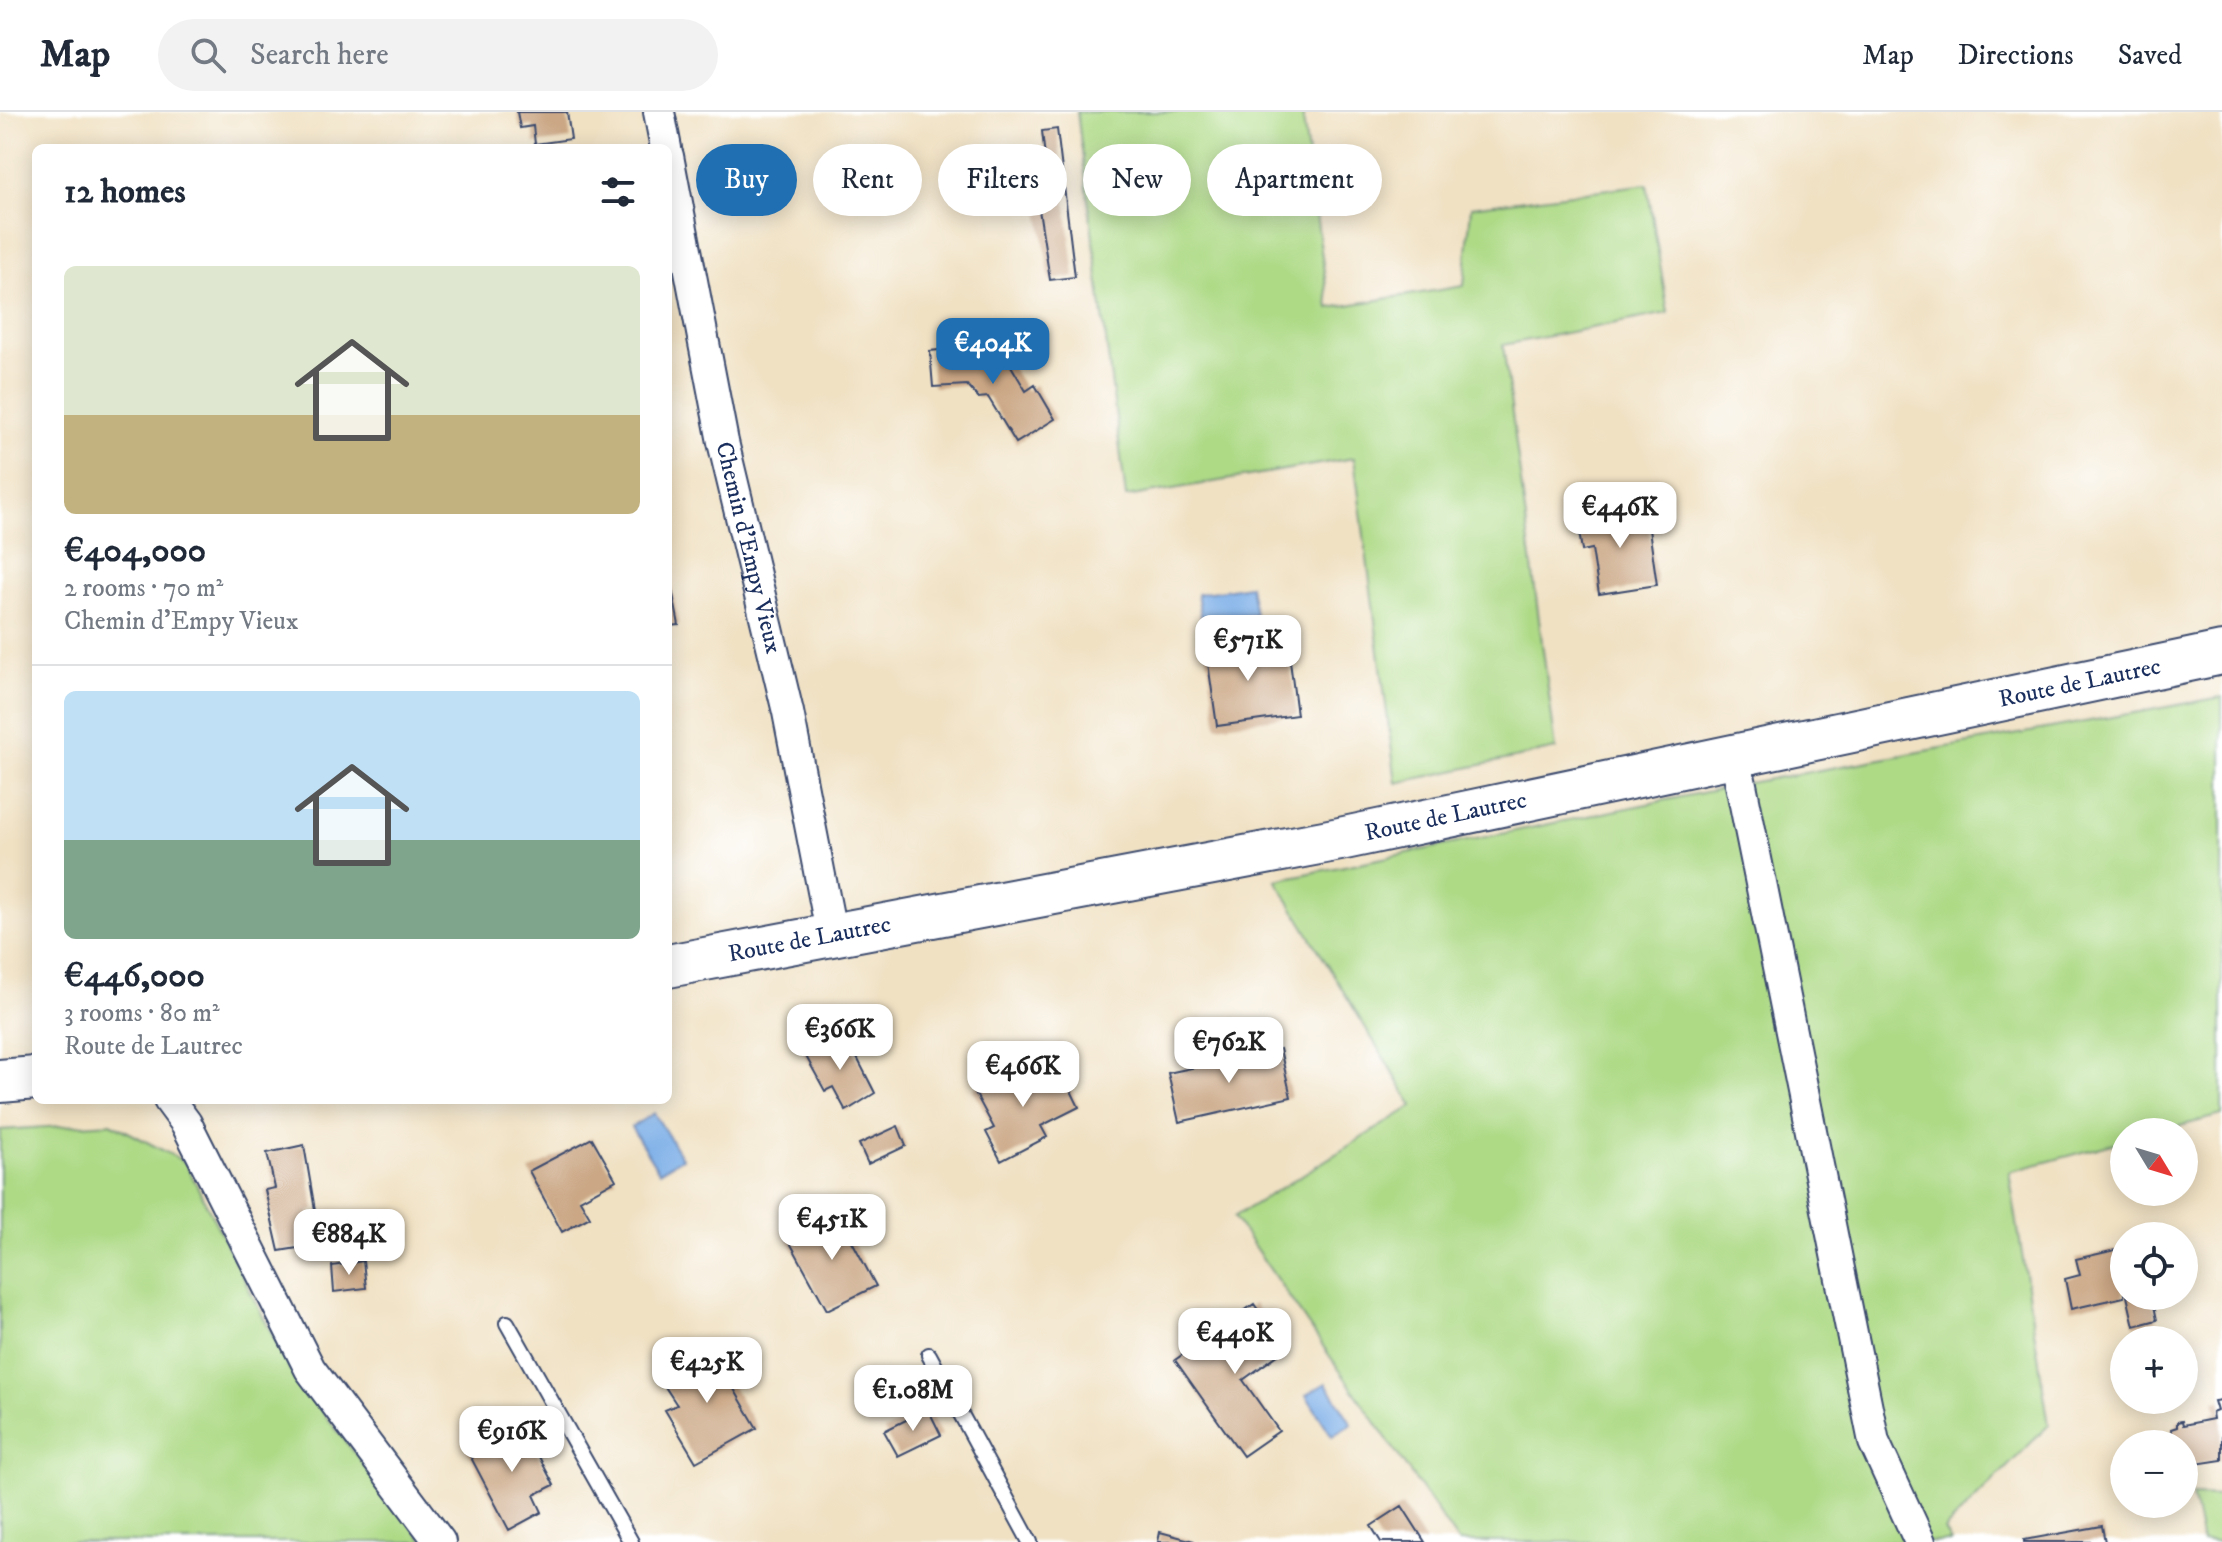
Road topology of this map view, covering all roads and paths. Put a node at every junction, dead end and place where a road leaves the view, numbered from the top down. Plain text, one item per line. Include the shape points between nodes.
1 (659, 112) edge
2 (665, 144) edge
3 (672, 177) edge
4 (2222, 653) edge
5 (1735, 755) junction
6 (832, 937) junction
7 (672, 965) edge
8 (32, 1078) edge
9 (0, 1081) edge
10 (172, 1104) edge
11 (507, 1323) dead end
12 (929, 1355) dead end
13 (440, 1542) edge
14 (631, 1542) edge
15 (1030, 1542) edge
16 (1920, 1542) edge

1 - 2 street
3 - 6 street, Chemin d'Empy Vieux via 723,442 788,712
4 - 5 main road, Route de Lautrec
5 - 6 main road, Route de Lautrec via 1340,839
5 - 16 street via 1874,1442
6 - 7 main road, Route de Lautrec
8 - 9 main road
10 - 13 street via 310,1369
11 - 14 lane
12 - 15 lane

